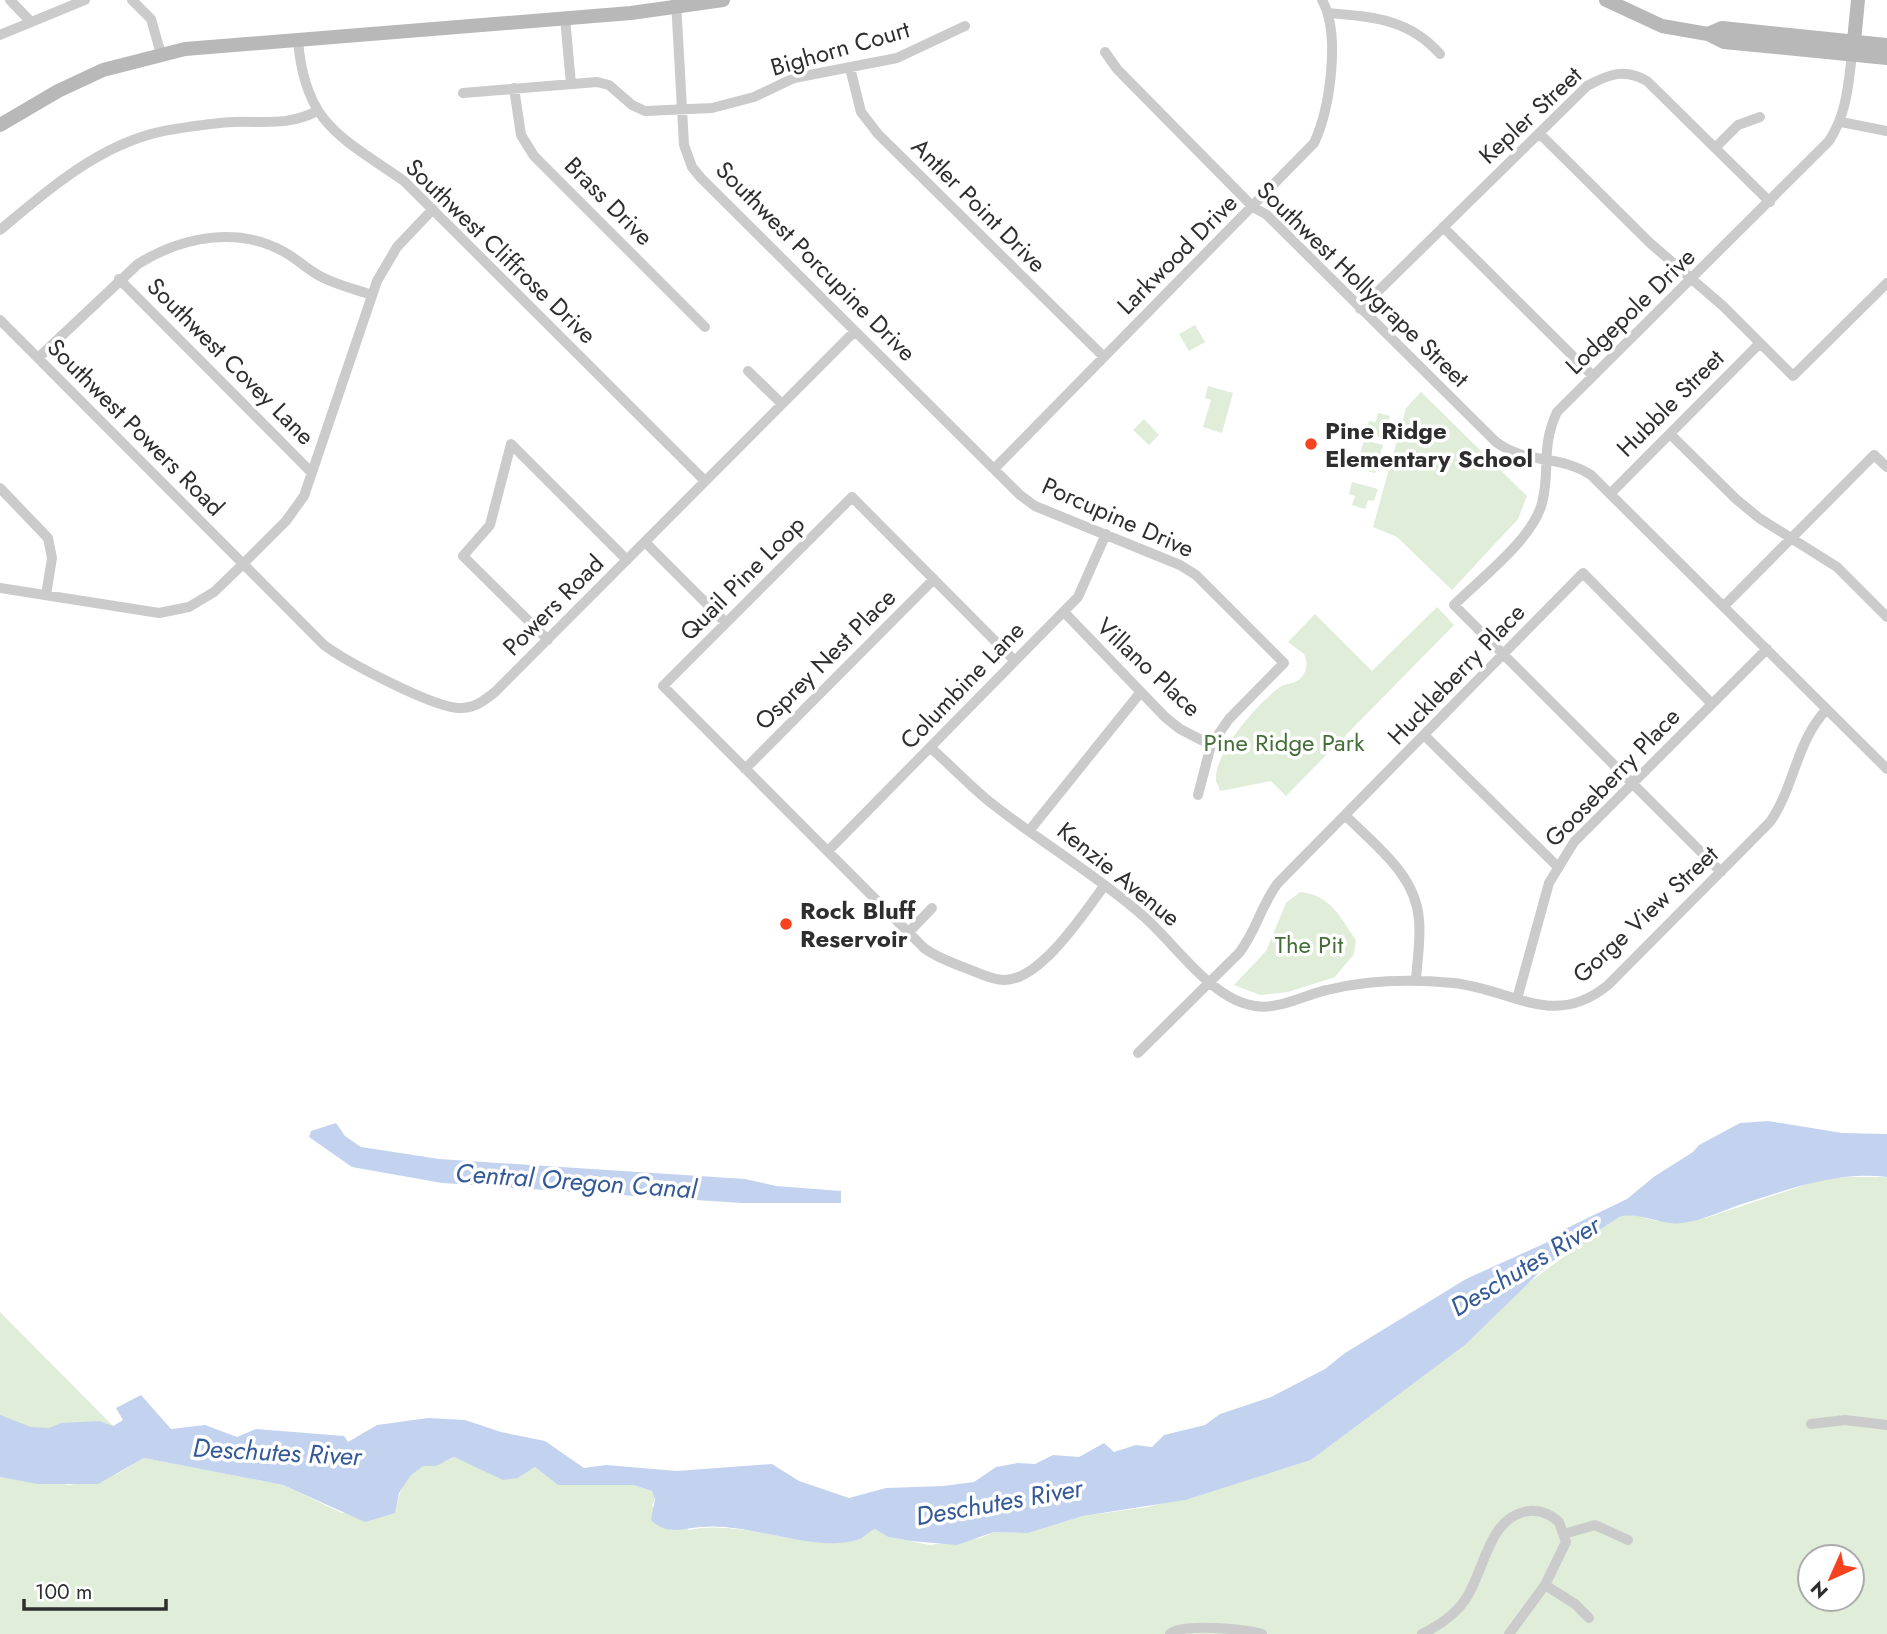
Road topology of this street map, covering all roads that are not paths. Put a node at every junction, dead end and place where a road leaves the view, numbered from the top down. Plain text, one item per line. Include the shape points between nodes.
1 (10, 0) edge
2 (85, 0) edge
3 (132, 0) edge
4 (723, 0) edge
5 (1322, 0) edge
6 (1606, 0) edge
7 (1858, 0) edge
8 (677, 4) edge
9 (1329, 13) junction
10 (565, 18) junction
11 (31, 22) junction
12 (965, 26) dead end
13 (0, 35) edge
14 (298, 39) junction
15 (1887, 45) edge
16 (1853, 48) junction
17 (1105, 52) dead end
18 (162, 54) junction
19 (1440, 54) dead end
20 (1887, 58) edge
21 (850, 68) junction
22 (571, 84) junction
23 (514, 88) junction
24 (463, 93) dead end
25 (683, 110) junction
26 (317, 111) junction
27 (1760, 117) dead end
28 (1841, 122) junction
29 (1, 125) edge
30 (1887, 131) edge
31 (1539, 133) junction
32 (1715, 148) junction
33 (1770, 202) junction
34 (1253, 207) junction
35 (433, 209) junction
36 (1443, 227) junction
37 (0, 230) edge
38 (119, 279) junction
39 (1692, 280) junction
40 (1887, 283) edge
41 (372, 295) junction
42 (1360, 309) junction
43 (0, 320) edge
44 (705, 327) dead end
45 (855, 331) junction
46 (1760, 343) junction
47 (1104, 357) junction
48 (38, 358) junction
49 (748, 371) dead end
50 (1593, 376) junction
51 (782, 404) junction
52 (1670, 434) junction
53 (1545, 459) junction
54 (1887, 467) edge
55 (994, 469) junction
56 (312, 473) junction
57 (705, 481) junction
58 (0, 488) edge
59 (1611, 492) junction
60 (1106, 534) junction
61 (1791, 538) junction
62 (645, 542) junction
63 (627, 560) junction
64 (242, 565) junction
65 (934, 579) junction
66 (0, 588) edge
67 (46, 595) junction
68 (1724, 606) junction
69 (1064, 612) junction
70 (1887, 617) edge
71 (726, 623) junction
72 (548, 640) junction
73 (1767, 649) junction
74 (1504, 655) junction
75 (1015, 660) junction
76 (1140, 693) junction
77 (1712, 704) junction
78 (1827, 709) junction
79 (1425, 736) junction
80 (1211, 745) junction
81 (930, 748) junction
82 (745, 768) junction
83 (1887, 769) edge
84 (1633, 784) junction
85 (1198, 795) dead end
86 (1346, 816) junction
87 (1030, 831) junction
88 (828, 850) junction
89 (1557, 866) junction
90 (1721, 872) junction
91 (1104, 886) junction
92 (932, 908) dead end
93 (909, 932) junction
94 (1416, 981) junction
95 (1210, 982) junction
96 (1517, 999) junction
97 (1138, 1053) dead end
98 (1811, 1424) dead end
99 (1887, 1425) edge
100 (1564, 1534) junction
101 (1628, 1540) dead end
102 (1545, 1586) junction
103 (1589, 1618) dead end
104 (1201, 1632) edge
105 (1170, 1634) edge
106 (1262, 1634) edge
107 (1422, 1634) edge
108 (1509, 1634) edge

1 - 11 street
2 - 11 street
3 - 18 street via 151,19
4 - 8 main road
5 - 9 street, Larkwood Drive
6 - 16 main road via 1662,26 1708,34 1722,28
7 - 16 main road
8 - 10 main road
8 - 25 street, Southwest Porcupine Drive
9 - 19 street via 1412,28
9 - 34 street, Larkwood Drive via 1327,103 1321,128 1301,159
10 - 14 main road
10 - 22 street
11 - 13 street
12 - 21 street, Bighorn Court via 897,58
14 - 18 main road
14 - 26 street, Southwest Cliffrose Drive via 302,78
15 - 16 main road
16 - 20 main road
16 - 28 street, Lodgepole Drive
17 - 34 street, Southwest Hollygrape Street
18 - 29 main road via 81,80
21 - 25 street, Bighorn Court via 794,78 735,103
21 - 47 street, Antler Point Drive via 861,112 878,134
22 - 23 street, Bighorn Court
22 - 25 street, Bighorn Court via 603,83 645,111
23 - 24 street, Bighorn Court
23 - 44 street, Brass Drive via 519,128 534,156
25 - 45 street, Southwest Porcupine Drive via 684,145 692,167
26 - 35 street, Southwest Cliffrose Drive via 343,141 404,181
26 - 37 street via 292,121 218,123 134,140 74,171
27 - 32 street via 1738,125
28 - 30 street
28 - 33 street, Lodgepole Drive via 1814,159
31 - 32 street, Kepler Street via 1587,86 1605,76 1633,73 1647,81
31 - 36 street, Kepler Street
31 - 39 street
32 - 33 street, Kepler Street
33 - 39 street, Lodgepole Drive
34 - 42 street, Southwest Hollygrape Street via 1267,215
34 - 47 street, Larkwood Drive
35 - 41 street via 397,247
35 - 57 street, Southwest Cliffrose Drive
36 - 42 street, Kepler Street
36 - 50 street
38 - 41 street via 173,246 229,237 267,244 327,279
38 - 48 street
38 - 56 street, Southwest Covey Lane
39 - 46 street
39 - 50 street, Lodgepole Drive
40 - 46 street via 1793,376
41 - 56 street
42 - 53 street, Southwest Hollygrape Street via 1496,442 1521,457
43 - 48 street, Southwest Powers Road
45 - 51 street, Powers Road
45 - 55 street, Southwest Porcupine Drive
46 - 52 street, Hubble Street
47 - 55 street, Larkwood Drive
48 - 64 street, Southwest Powers Road
49 - 51 street
50 - 53 street, Lodgepole Drive via 1557,412 1547,434
51 - 57 street, Powers Road
52 - 59 street, Hubble Street
52 - 61 street via 1736,499
53 - 59 street, Southwest Hollygrape Street via 1576,465
53 - 74 street, Lodgepole Drive via 1538,517 1454,605
54 - 61 street via 1874,455
55 - 60 street, Porcupine Drive via 1035,506
56 - 64 street via 296,509
57 - 62 street, Powers Road
58 - 67 street via 48,538 52,558
59 - 68 street, Southwest Hollygrape Street
60 - 69 street, Columbine Lane via 1085,585
60 - 80 street, Porcupine Drive via 1196,575 1284,663 1229,719
61 - 68 street
61 - 70 street via 1837,567
62 - 63 street, Powers Road
62 - 71 street
63 - 72 street, Powers Road
63 - 72 street via 511,444 490,525 463,556
64 - 67 street via 204,600 175,611 142,611
64 - 72 street, Powers Road via 342,659 458,709 483,701
65 - 71 street, Quail Pine Loop via 852,497
65 - 75 street, Quail Pine Loop
65 - 82 street, Osprey Nest Place
66 - 67 street
68 - 73 street, Southwest Hollygrape Street
69 - 75 street, Columbine Lane
69 - 76 street, Villano Place
71 - 82 street, Quail Pine Loop via 663,686
73 - 77 street, Gooseberry Place
73 - 78 street, Southwest Hollygrape Street
74 - 77 street, Huckleberry Place via 1583,573
74 - 79 street, Huckleberry Place
74 - 84 street
75 - 81 street, Columbine Lane
76 - 80 street, Villano Place via 1180,729
76 - 87 street, Kenzie Avenue
77 - 84 street, Gooseberry Place
78 - 83 street, Southwest Hollygrape Street
78 - 90 street, Gorge View Street via 1808,733 1783,803
79 - 86 street, Huckleberry Place
79 - 89 street
80 - 85 street
81 - 87 street, Kenzie Avenue
81 - 88 street, Columbine Lane
82 - 88 street, Quail Pine Loop
84 - 89 street, Gooseberry Place via 1574,842
84 - 90 street
86 - 94 street via 1410,885 1420,922
86 - 95 street, Huckleberry Place via 1278,883 1262,907 1249,941
87 - 91 street, Kenzie Avenue
88 - 93 street, Quail Pine Loop
89 - 96 street, Gooseberry Place
90 - 96 street, Gorge View Street via 1596,995 1560,1007
91 - 93 street, Quail Pine Loop via 1064,939 1036,966 1014,979 988,976 938,957
91 - 95 street, Kenzie Avenue via 1143,915
92 - 93 street
94 - 95 street, Gorge View Street via 1366,983 1258,1007 1234,1001
94 - 96 street, Gorge View Street via 1457,984
95 - 97 street, Huckleberry Place
98 - 99 street via 1845,1420
100 - 101 street via 1595,1525
100 - 102 street via 1564,1551
100 - 107 street via 1551,1516 1539,1511 1507,1520 1492,1538 1479,1579 1463,1604
102 - 103 street
102 - 108 street
104 - 105 street via 1181,1627
104 - 106 street via 1242,1629

